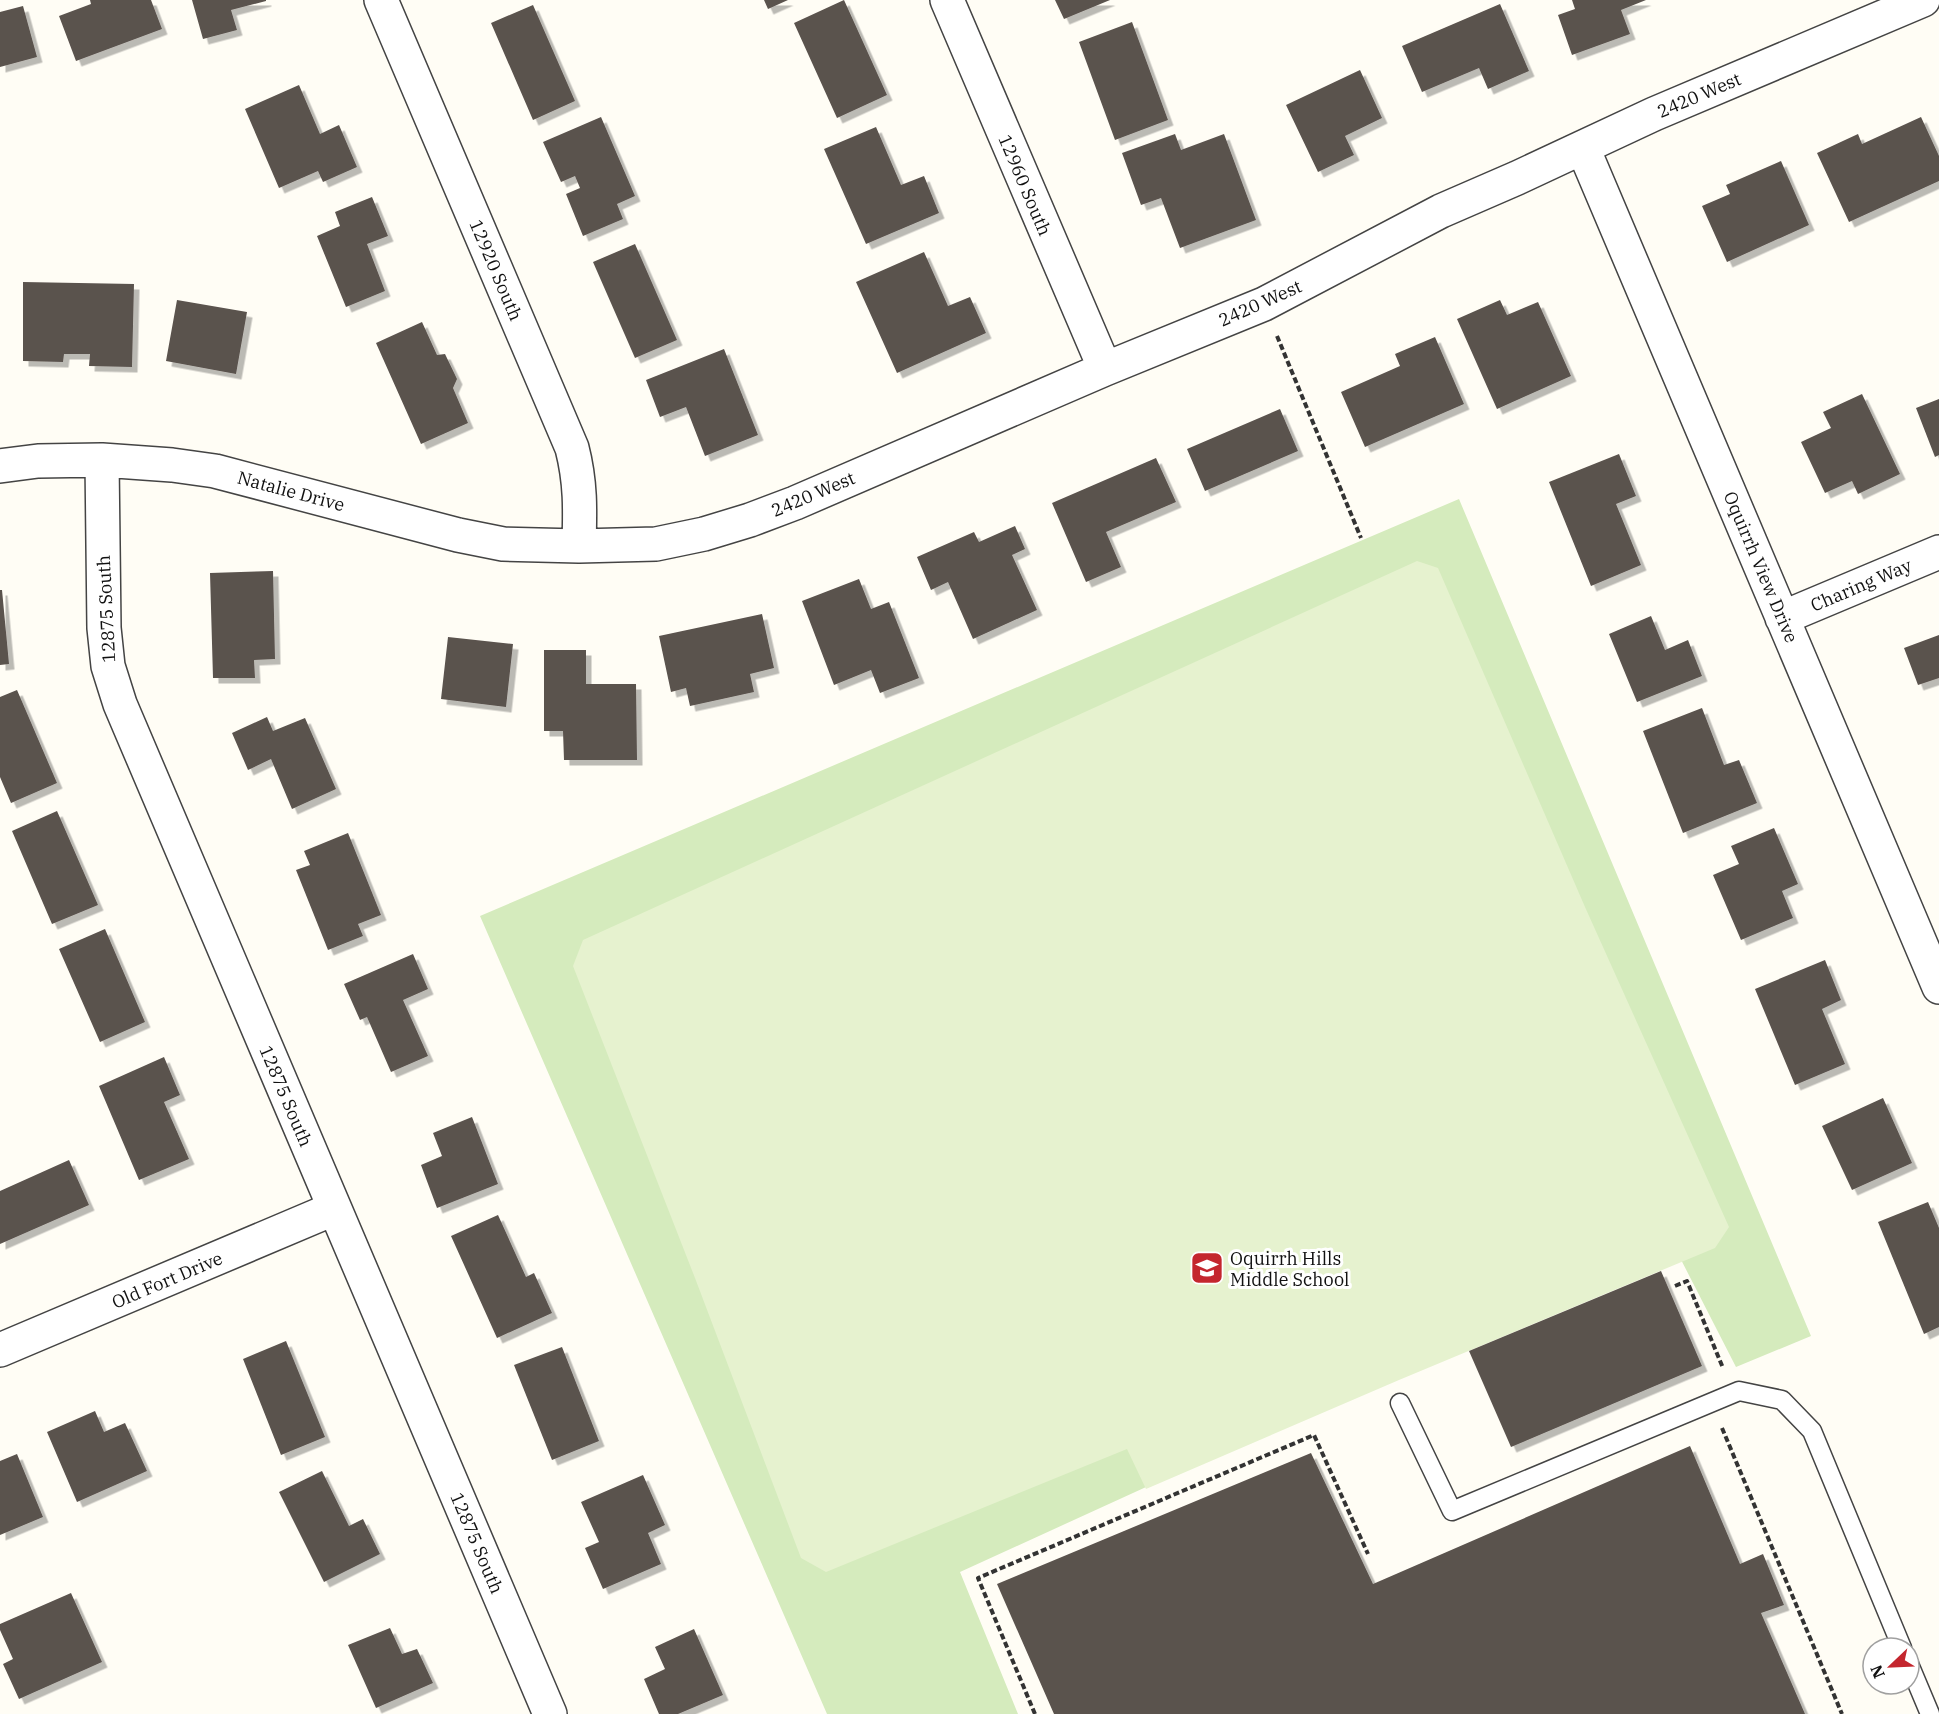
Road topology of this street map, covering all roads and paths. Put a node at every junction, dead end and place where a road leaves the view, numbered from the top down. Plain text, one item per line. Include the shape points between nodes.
1 (381, 0) edge
2 (947, 0) edge
3 (1923, 0) edge
4 (1583, 148) junction
5 (1275, 333) dead end
6 (1104, 369) junction
7 (102, 460) junction
8 (0, 466) edge
9 (1361, 538) dead end
10 (579, 546) junction
11 (1939, 552) edge
12 (1782, 618) junction
13 (1939, 987) edge
14 (333, 1209) junction
15 (1675, 1286) dead end
16 (0, 1350) edge
17 (1724, 1370) dead end
18 (1400, 1403) dead end
19 (1718, 1419) dead end
20 (1368, 1554) dead end
21 (1897, 1636) edge
22 (1921, 1693) edge
23 (550, 1714) edge
24 (1035, 1714) edge
25 (1842, 1714) edge
26 (1930, 1714) edge

1 - 10 street, 12920 South via 572,448 579,473
2 - 6 street, 12960 South
3 - 4 street, 2420 West
4 - 6 street, 2420 West via 1441,211 1263,304
4 - 12 street, Oquirrh View Drive
5 - 9 path
6 - 10 street, 2420 West via 750,520 656,544
7 - 8 street, Natalie Drive
7 - 10 street, Natalie Drive via 215,471 458,536 503,544
7 - 14 street, 12875 South via 104,628 111,676
11 - 12 street, Charing Way
12 - 13 street, Oquirrh View Drive
14 - 16 street, Old Fort Drive
14 - 23 street, 12875 South
15 - 17 path via 1687,1281
18 - 21 lane via 1452,1511 1739,1391 1782,1400 1812,1431
19 - 25 path
20 - 24 path via 1314,1434 978,1578
22 - 26 lane

